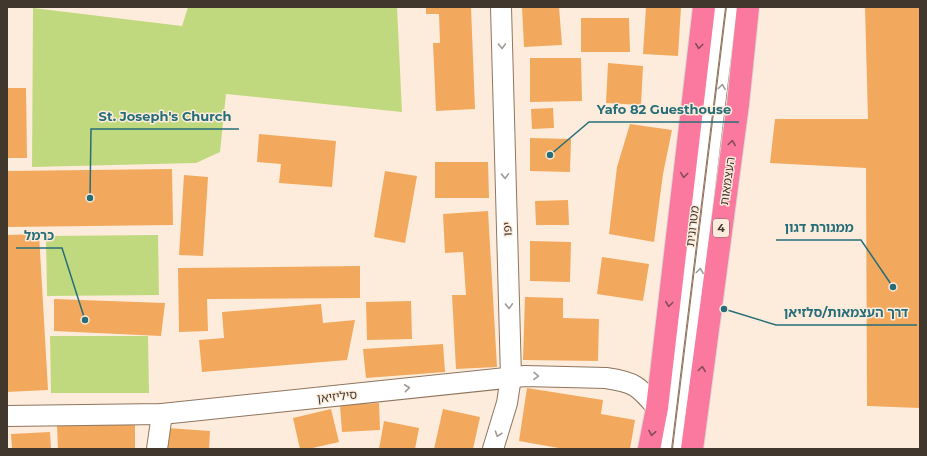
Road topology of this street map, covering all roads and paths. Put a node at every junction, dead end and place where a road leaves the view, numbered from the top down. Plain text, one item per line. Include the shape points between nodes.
1 (501, 7) edge
2 (704, 7) edge
3 (720, 7) edge
4 (732, 7) edge
5 (748, 7) edge
6 (511, 377) junction
7 (657, 408) junction
8 (162, 414) junction
9 (7, 416) edge
10 (157, 449) edge
11 (493, 449) edge
12 (649, 449) edge
13 (666, 449) edge
14 (678, 449) edge
15 (692, 449) edge

1 -> 6 street, יפו
2 -> 7 highway
3 - 13 lane, מטרונית
14 -> 4 lane, מטרונית
15 -> 5 highway, העצמאות / 4 via 738,104
6 -> 7 street, סיליזיאן via 616,379 641,389
8 -> 6 street, סיליזיאן
6 -> 11 street, יפו via 507,403
7 -> 12 highway
8 - 9 street, סיליזיאן
8 - 10 street

